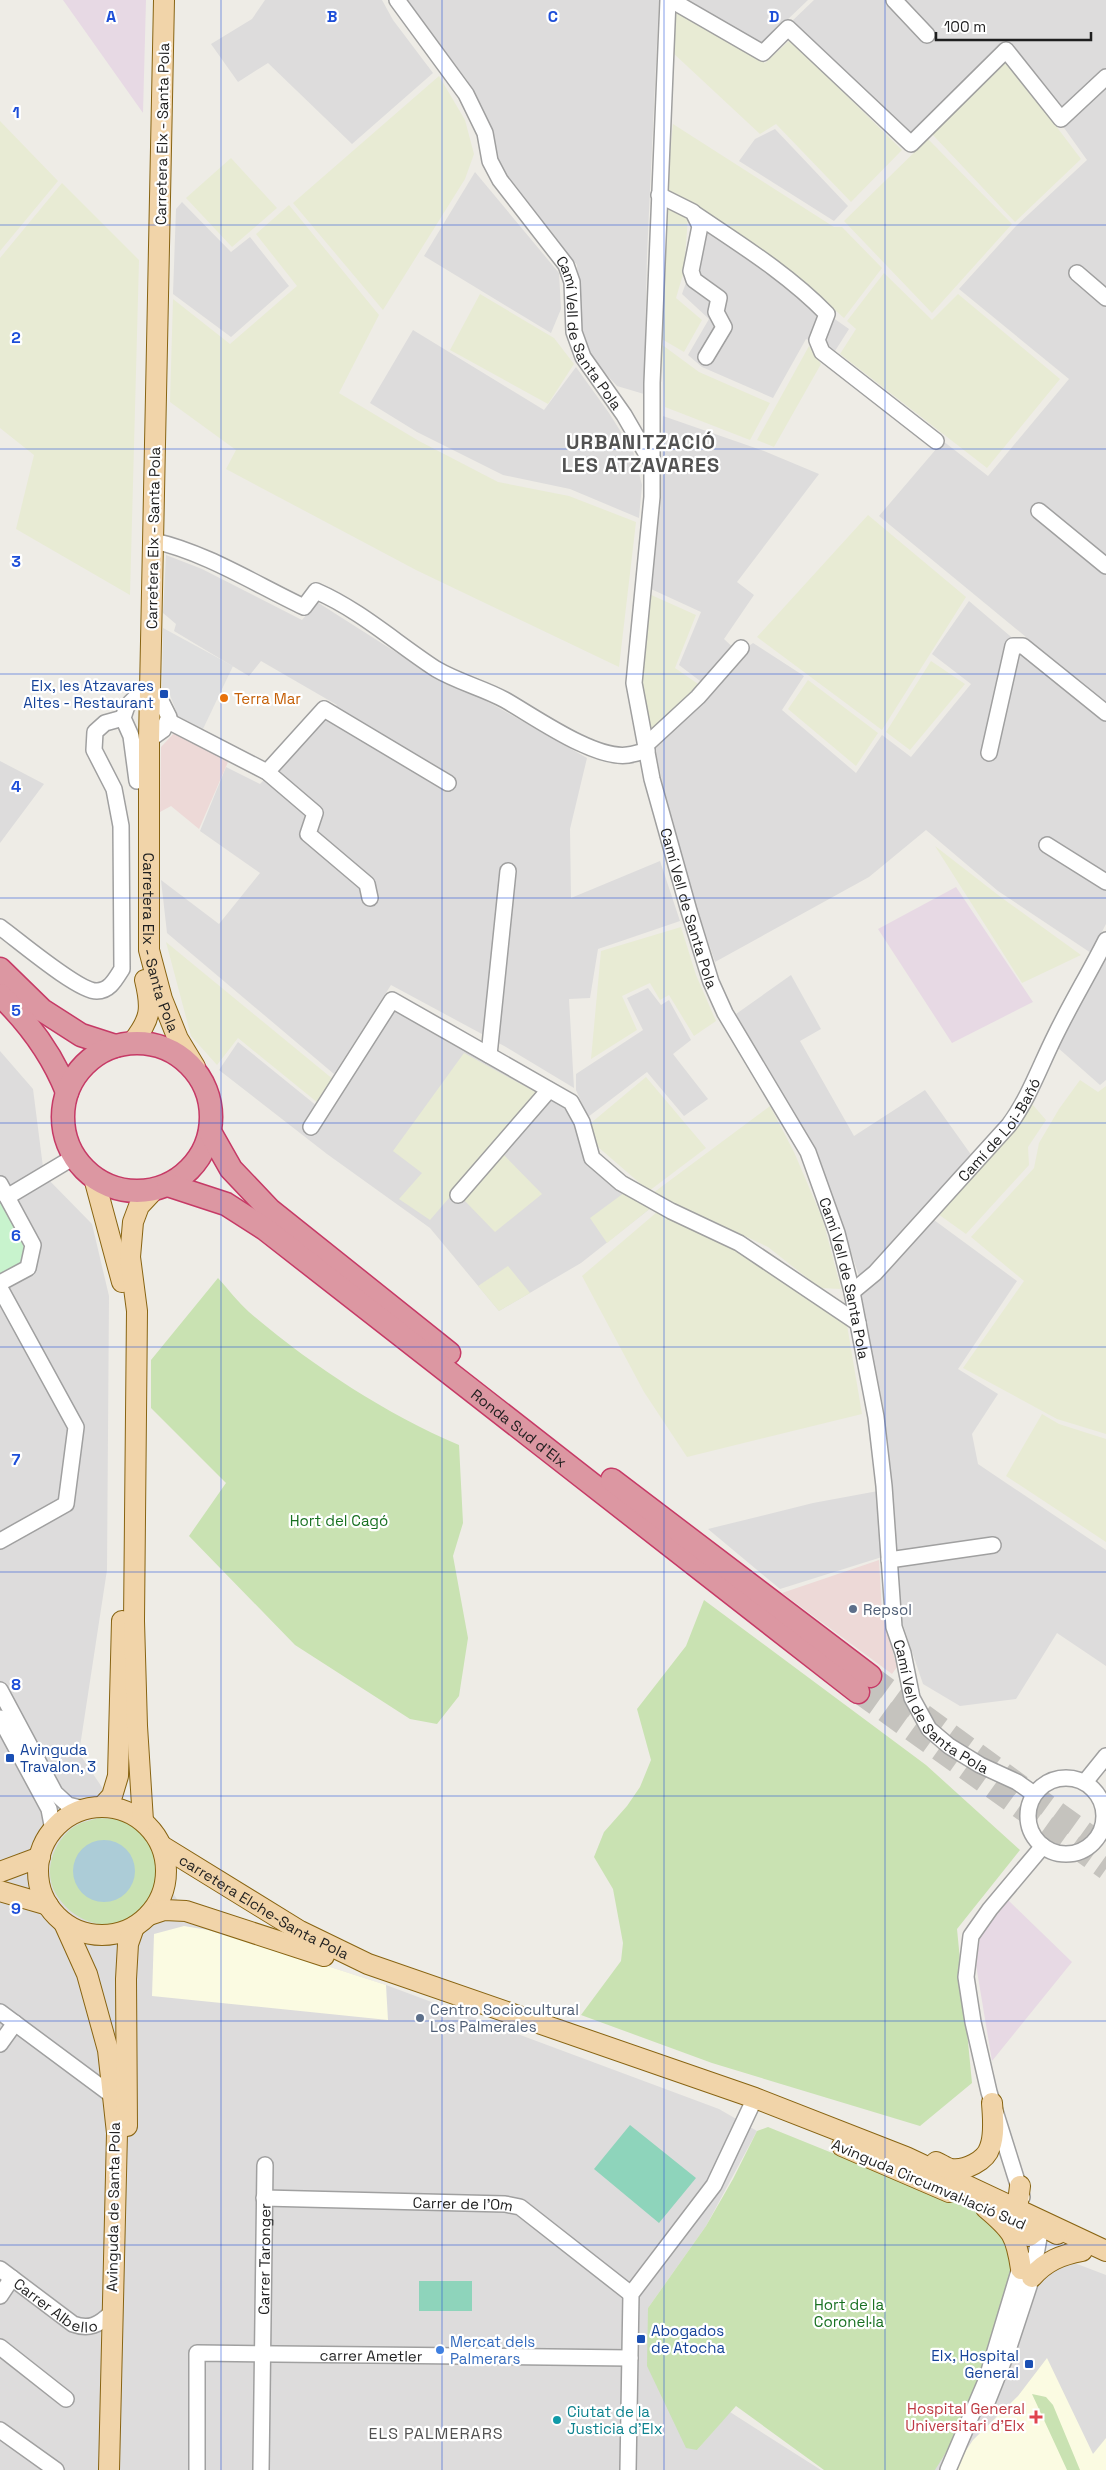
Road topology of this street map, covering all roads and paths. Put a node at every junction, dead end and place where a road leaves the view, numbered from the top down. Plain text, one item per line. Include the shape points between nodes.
1 (155, 0) edge
2 (164, 0) edge
3 (397, 0) edge
4 (670, 0) edge
5 (894, 0) edge
6 (927, 35) dead end
7 (1106, 77) edge
8 (659, 194) junction
9 (694, 214) junction
10 (1077, 273) dead end
11 (1106, 298) edge
12 (706, 357) dead end
13 (936, 441) dead end
14 (651, 461) junction
15 (1039, 511) dead end
16 (154, 542) junction
17 (1106, 566) edge
18 (741, 648) dead end
19 (144, 695) junction
20 (1106, 713) edge
21 (123, 718) junction
22 (168, 721) junction
23 (149, 740) junction
24 (646, 748) junction
25 (989, 753) dead end
26 (267, 772) junction
27 (137, 781) junction
28 (448, 783) dead end
29 (1047, 845) dead end
30 (508, 870) dead end
31 (1106, 882) edge
32 (370, 898) dead end
33 (0, 927) edge
34 (1106, 940) edge
35 (0, 968) edge
36 (0, 995) edge
37 (124, 1044) junction
38 (488, 1055) junction
39 (195, 1068) junction
40 (549, 1090) junction
41 (67, 1092) junction
42 (311, 1127) dead end
43 (210, 1132) junction
44 (74, 1157) junction
45 (94, 1178) junction
46 (160, 1187) junction
47 (4, 1191) edge
48 (458, 1195) dead end
49 (0, 1283) edge
50 (0, 1288) edge
51 (852, 1292) junction
52 (858, 1323) junction
53 (0, 1541) edge
54 (993, 1545) dead end
55 (889, 1560) junction
56 (0, 1690) edge
57 (0, 1718) edge
58 (1106, 1756) edge
59 (1085, 1782) junction
60 (1034, 1794) junction
61 (93, 1808) junction
62 (143, 1821) junction
63 (1105, 1823) edge
64 (53, 1830) junction
65 (162, 1846) junction
66 (1043, 1846) junction
67 (40, 1857) junction
68 (0, 1872) edge
69 (0, 1891) edge
70 (48, 1905) junction
71 (142, 1921) junction
72 (64, 1923) junction
73 (367, 1967) junction
74 (0, 2012) edge
75 (15, 2023) junction
76 (0, 2044) edge
77 (113, 2096) junction
78 (753, 2103) junction
79 (992, 2103) junction
80 (886, 2149) junction
81 (264, 2165) dead end
82 (935, 2186) junction
83 (1020, 2186) joint
84 (264, 2198) junction
85 (986, 2208) junction
86 (1027, 2222) junction
87 (1082, 2251) junction
88 (1106, 2251) edge
89 (1106, 2256) edge
90 (1106, 2262) edge
91 (0, 2269) edge
92 (1026, 2273) junction
93 (12, 2278) junction
94 (631, 2294) junction
95 (0, 2296) edge
96 (111, 2313) junction
97 (0, 2346) edge
98 (263, 2353) junction
99 (630, 2358) junction
100 (66, 2399) dead end
101 (0, 2430) edge
102 (0, 2439) edge
103 (41, 2470) edge
104 (56, 2470) edge
105 (109, 2470) edge
106 (122, 2470) edge
107 (197, 2470) edge
108 (261, 2470) edge
109 (628, 2470) edge
110 (948, 2470) edge

1 - 19 main road, Carretera Elx - Santa Pola
2 - 16 main road, Carretera Elx - Santa Pola
3 - 14 street, Camí Vell de Santa Pola via 466,94 485,133 490,161 500,180 566,264 572,282 574,332 583,357 624,415
4 - 7 street via 763,53 788,28 912,144 1006,50 1061,119
4 - 8 street
5 - 6 street
8 - 9 street
8 - 14 street
9 - 12 street via 700,226 691,271 694,280 719,298 716,312 724,327
9 - 13 street via 784,274 810,296 827,314 817,340 822,352
10 - 11 street
14 - 24 street, Camí Vell de Santa Pola via 652,497 634,683
15 - 17 street
16 - 19 main road, Carretera Elx - Santa Pola
16 - 24 street via 170,544 200,557 304,608 316,590 359,614 438,670 504,700 556,731 595,749 627,756
18 - 24 street via 698,697
19 - 21 street via 126,706
19 - 22 street via 166,709
19 - 23 main road, Carretera Elx - Santa Pola
19 - 27 main road, Carretera Elx - Santa Pola
20 - 25 street via 1023,646 1013,646
21 - 27 street via 131,736
21 - 33 street via 105,723 95,732 94,750 114,789 121,826 122,969 112,985 97,991 79,986
22 - 23 street via 163,730
22 - 26 street
23 - 39 main road, Carretera Elx - Santa Pola via 150,950 162,999 178,1039
24 - 51 street, Camí Vell de Santa Pola via 670,847 711,982 725,1013 808,1152 837,1233
26 - 28 street via 324,709
26 - 32 street via 315,813 308,834 367,884
27 - 37 main road, Carretera Elx - Santa Pola via 136,918 140,958 150,1002 144,1028
29 - 31 street
30 - 38 street
34 - 51 street, Camí de Loi-Bañó via 1058,1028 1024,1105 875,1273
35 - 37 highway via 42,1010 81,1035
36 - 41 highway via 42,1043
37 - 39 highway via 150,1044 167,1049 182,1056
37 - 41 highway via 94,1056 78,1072
38 - 40 street
38 - 42 street via 392,1000
39 - 43 highway via 208,1098
40 - 48 street
40 - 52 street via 571,1102 582,1122 592,1158 621,1183 739,1244
41 - 44 highway via 62,1114 65,1136
43 - 46 highway via 202,1154 187,1172
43 - 46 highway, Ronda Sud d'Elx via 231,1169 270,1210 864,1684 265,1229 226,1204
44 - 45 highway
44 - 47 street
45 - 46 highway via 113,1187 133,1191
45 - 61 main road via 122,1284 127,1355 118,1776 112,1796
46 - 62 main road via 139,1206 133,1222 130,1257 136,1311 134,1621
47 - 49 street via 33,1245 28,1268
50 - 53 street via 76,1426 66,1504
51 - 52 street, Camí Vell de Santa Pola
52 - 55 street, Camí Vell de Santa Pola via 876,1417
54 - 55 street
55 - 60 street, Camí Vell de Santa Pola via 894,1627 912,1698 929,1729 949,1746
56 - 61 street via 55,1793 68,1805
57 - 64 street via 49,1809
58 - 59 street
59 - 60 street via 1063,1777 1047,1782
59 - 63 street via 1101,1800
60 - 66 street via 1028,1816 1032,1832
61 - 62 main road via 124,1810
61 - 64 main road via 67,1817
62 - 65 main road
63 - 66 street via 1100,1835 1080,1852 1054,1852
64 - 67 main road
65 - 71 main road via 166,1882 160,1900
65 - 73 main road, carretera Elche-Santa Pola via 300,1931
66 - 79 street via 990,1909 972,1936 966,1977
67 - 68 main road
67 - 70 main road via 40,1882
69 - 70 main road
70 - 72 main road
71 - 72 main road via 117,1934 98,1936 80,1932
71 - 73 main road via 164,1910 186,1911
71 - 106 main road, Avinguda de Santa Pola via 128,1944 126,1979
72 - 77 main road, Avinguda de Santa Pola via 87,1974 108,2050
73 - 78 main road, Avinguda Circumval·lació Sud
74 - 75 street
75 - 76 street
75 - 77 street
77 - 96 main road, Avinguda de Santa Pola via 117,2133
78 - 80 main road, Avinguda Circumval·lació Sud
78 - 82 main road, Avinguda Circumval·lació Sud
78 - 94 street via 714,2185
79 - 80 main road via 990,2148 980,2160 968,2167 951,2169 915,2153
79 - 83 street
80 - 86 main road, Avinguda Circumval·lació Sud
81 - 84 street, Carrer Taronger
82 - 85 main road, Avinguda Circumval·lació Sud
82 - 86 main road via 944,2183
83 - 86 main road via 1018,2202
84 - 94 street, Carrer de l'Om via 520,2207
84 - 98 street, Carrer Taronger
85 - 86 main road, Avinguda Circumval·lació Sud
85 - 92 main road via 1014,2234
86 - 87 main road, Avinguda Circumval·lació Sud
86 - 88 main road, Avinguda Circumval·lació Sud
86 - 89 main road
86 - 92 street via 1039,2238
87 - 90 main road, Avinguda Circumval·lació Sud
87 - 92 main road via 1055,2258
91 - 93 street, Carrer Albello
92 - 110 street via 998,2378 966,2447
93 - 95 street
93 - 96 street, Carrer Albello via 83,2328 94,2327
94 - 99 street
96 - 105 main road, Avinguda de Santa Pola
97 - 100 street
98 - 99 street, carrer Ametler
98 - 107 street via 197,2353
98 - 108 street, Carrer Taronger
99 - 109 street
101 - 104 street
102 - 103 street

